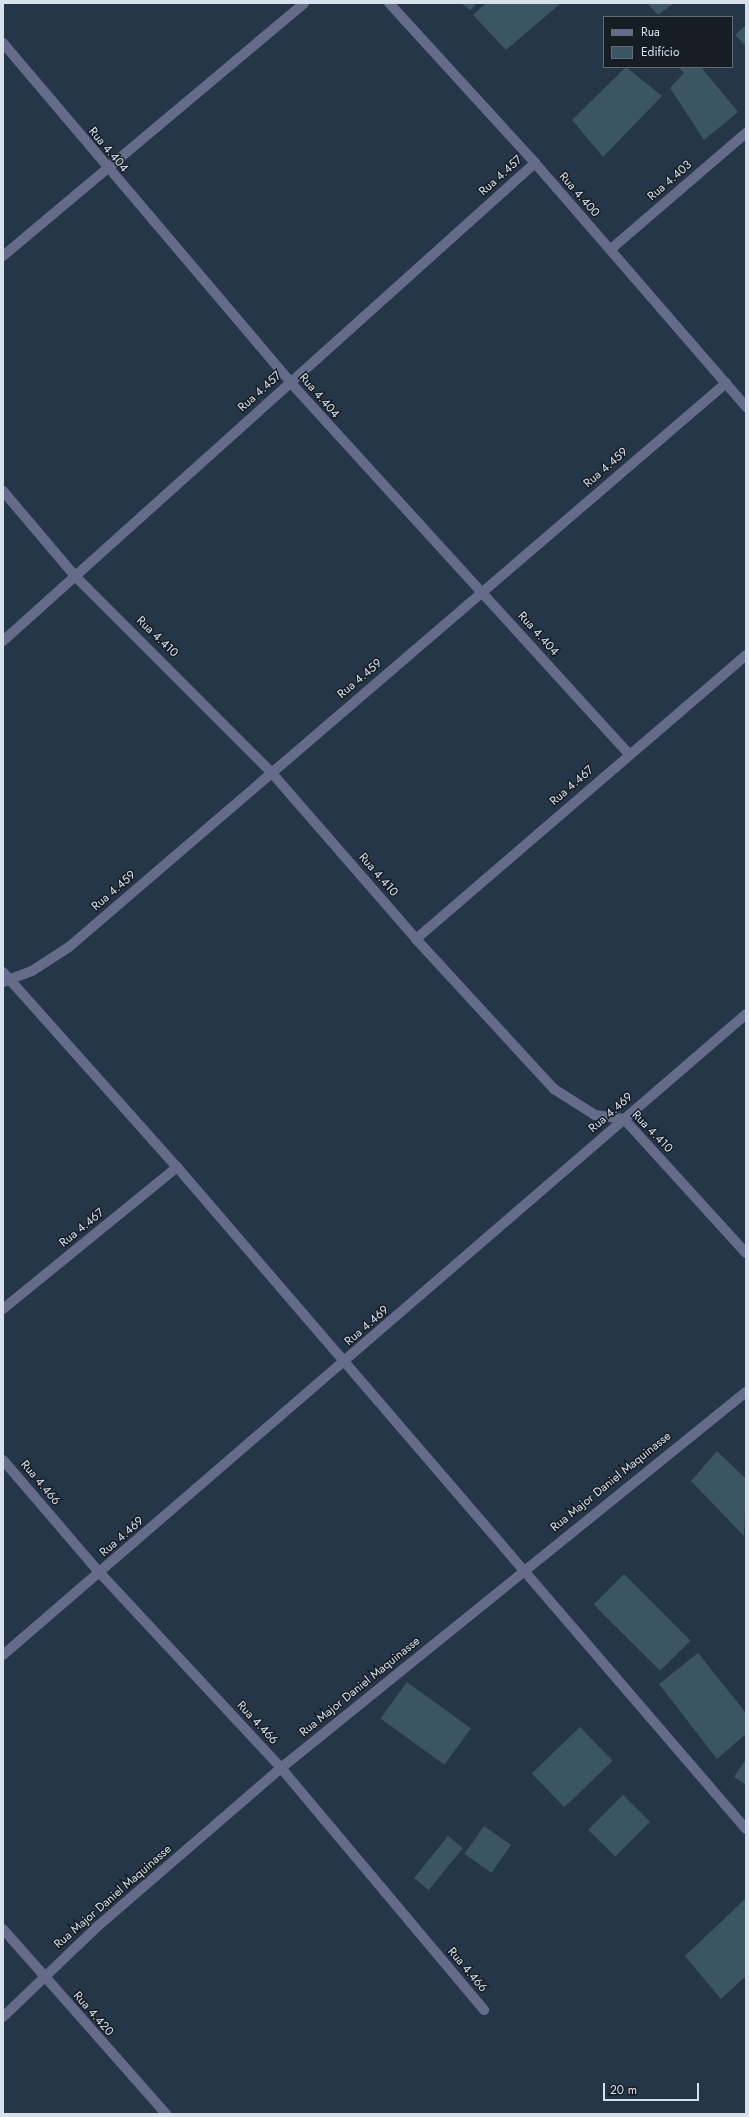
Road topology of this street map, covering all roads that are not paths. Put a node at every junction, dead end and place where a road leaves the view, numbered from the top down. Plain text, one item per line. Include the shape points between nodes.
1 (304, 3) edge
2 (389, 3) edge
3 (3, 43) edge
4 (746, 133) edge
5 (535, 163) junction
6 (105, 167) junction
7 (610, 249) junction
8 (3, 256) edge
9 (290, 382) junction
10 (726, 383) junction
11 (746, 407) edge
12 (3, 491) edge
13 (75, 576) junction
14 (482, 592) junction
15 (3, 641) edge
16 (746, 655) edge
17 (629, 754) junction
18 (271, 772) junction
19 (416, 939) junction
20 (5, 978) edge
21 (746, 1014) edge
22 (624, 1118) junction
23 (177, 1166) junction
24 (746, 1253) edge
25 (3, 1309) edge
26 (344, 1364) junction
27 (746, 1392) edge
28 (3, 1460) edge
29 (523, 1569) junction
30 (100, 1573) junction
31 (3, 1655) edge
32 (281, 1768) junction
33 (746, 1829) edge
34 (3, 1929) edge
35 (43, 1976) junction
36 (484, 2010) dead end
37 (3, 2017) edge
38 (166, 2114) edge

1 - 6 street
2 - 5 street, Rua 4.400
3 - 6 street, Rua 4.404
4 - 7 street, Rua 4.403
5 - 7 street, Rua 4.400
5 - 9 street, Rua 4.457
6 - 8 street
6 - 9 street, Rua 4.404
7 - 10 street, Rua 4.400
9 - 13 street, Rua 4.457
9 - 14 street, Rua 4.404 via 397,504
10 - 11 street, Rua 4.400
10 - 14 street, Rua 4.459
12 - 13 street, Rua 4.410
13 - 15 street, Rua 4.457
13 - 18 street, Rua 4.410
14 - 17 street, Rua 4.404
14 - 18 street, Rua 4.459
16 - 17 street, Rua 4.467
17 - 19 street, Rua 4.467
18 - 19 street, Rua 4.410
18 - 20 street, Rua 4.459 via 69,947 32,971
19 - 22 street, Rua 4.410 via 554,1089 595,1115
20 - 23 street
21 - 22 street, Rua 4.469
22 - 24 street, Rua 4.410
22 - 26 street, Rua 4.469
23 - 25 street, Rua 4.467
23 - 26 street
26 - 29 street
26 - 30 street, Rua 4.469
27 - 29 street, Rua Major Daniel Maquinasse
28 - 30 street, Rua 4.466
29 - 32 street, Rua Major Daniel Maquinasse
29 - 33 street
30 - 31 street, Rua 4.469
30 - 32 street, Rua 4.466
32 - 35 street, Rua Major Daniel Maquinasse
32 - 36 street, Rua 4.466
34 - 35 street, Rua 4.420
35 - 37 street, Rua Major Daniel Maquinasse
35 - 38 street, Rua 4.420

